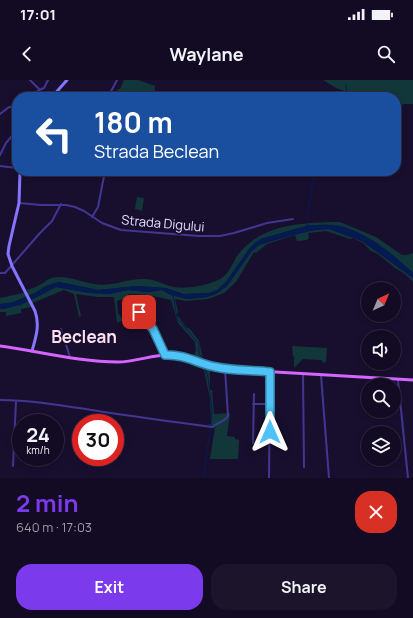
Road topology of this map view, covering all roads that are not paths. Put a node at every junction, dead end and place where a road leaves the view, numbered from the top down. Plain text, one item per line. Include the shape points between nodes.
1 (30, 80) edge
2 (48, 80) edge
3 (67, 80) edge
4 (117, 80) edge
5 (39, 90) junction
6 (36, 92) edge
7 (56, 92) edge
8 (111, 92) edge
9 (12, 107) edge
10 (0, 114) edge
11 (12, 136) edge
12 (0, 155) edge
13 (0, 166) edge
14 (12, 167) edge
15 (20, 176) edge
16 (104, 176) edge
17 (19, 203) junction
18 (61, 204) junction
19 (92, 217) junction
20 (293, 219) dead end
21 (12, 266) junction
22 (0, 273) edge
23 (135, 306) dead end
24 (61, 328) dead end
25 (0, 346) edge
26 (32, 351) junction
27 (165, 355) junction
28 (70, 357) junction
29 (225, 369) junction
30 (270, 372) junction
31 (303, 374) junction
32 (321, 374) junction
33 (372, 378) edge
34 (401, 380) edge
35 (413, 380) edge
36 (254, 394) dead end
37 (0, 400) edge
38 (16, 401) junction
39 (253, 404) junction
40 (270, 404) junction
41 (401, 409) edge
42 (15, 414) edge
43 (253, 443) dead end
44 (304, 467) dead end
45 (269, 478) edge
46 (329, 478) edge
47 (408, 478) edge

1 - 5 street
2 - 5 street via 44,88
3 - 7 main road
4 - 8 street
5 - 6 street
9 - 10 street
11 - 12 street
13 - 14 street
15 - 17 main road
16 - 19 street via 98,207
17 - 18 street, Strada Digului
17 - 21 main road via 8,249
18 - 19 street, Strada Digului via 78,208
18 - 21 street via 52,221
19 - 20 street, Strada Digului via 114,228 134,232 214,236
21 - 22 street via 5,273
21 - 26 main road via 27,293 38,322
23 - 27 street via 153,329
24 - 28 street
25 - 26 main road
26 - 28 main road
27 - 28 main road via 116,362
27 - 29 main road via 181,356
29 - 30 main road
29 - 38 street via 228,416 213,427 57,404
30 - 31 main road
30 - 40 street
31 - 32 main road
31 - 44 street
32 - 33 main road
32 - 46 street
34 - 35 main road
36 - 39 street
37 - 38 street
38 - 42 street
39 - 40 street
39 - 43 street
40 - 45 street
41 - 47 street

